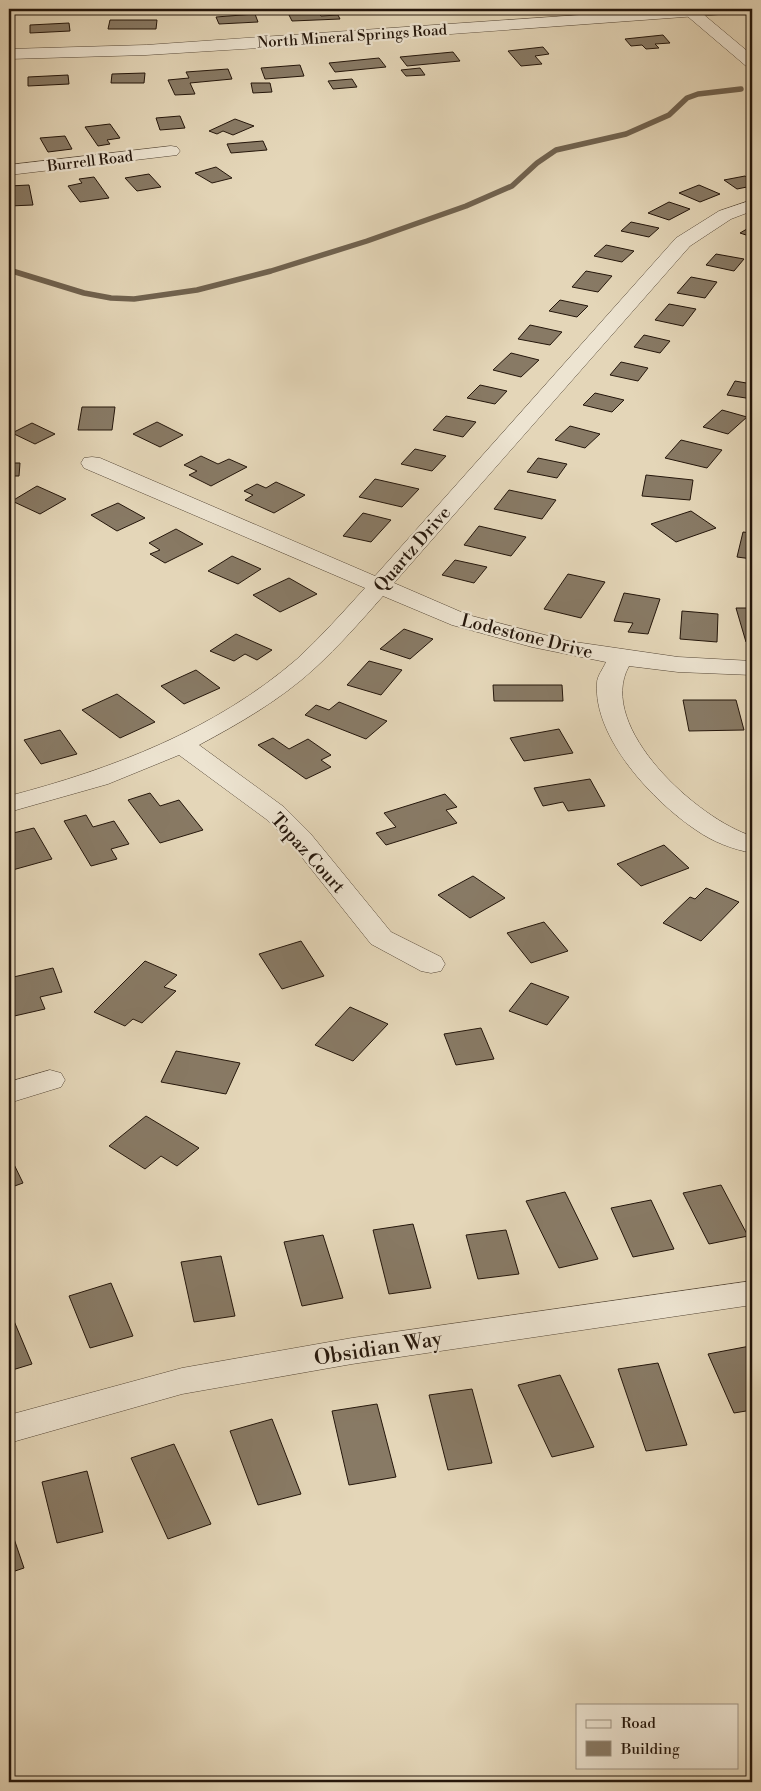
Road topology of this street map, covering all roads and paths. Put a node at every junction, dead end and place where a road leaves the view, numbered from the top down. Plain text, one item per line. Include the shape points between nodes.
1 (725, 9) edge
2 (691, 12) junction
3 (9, 54) edge
4 (752, 63) edge
5 (171, 151) dead end
6 (9, 170) edge
7 (752, 205) edge
8 (92, 463) dead end
9 (380, 586) junction
10 (620, 659) junction
11 (752, 668) edge
12 (181, 744) junction
13 (9, 804) edge
14 (752, 845) edge
15 (431, 964) dead end
16 (50, 1080) dead end
17 (9, 1093) edge
18 (752, 1293) edge
19 (9, 1429) edge

1 - 2 street, North Mineral Springs Road
2 - 3 street, North Mineral Springs Road via 258,44
2 - 4 street
5 - 6 street, Burrell Road
7 - 9 street, Quartz Drive via 719,218 684,242
8 - 9 street, Lodestone Drive
9 - 10 street, Lodestone Drive via 460,620 501,633
9 - 12 street, Quartz Drive via 322,650 278,687 224,722
10 - 11 street, Lodestone Drive via 696,667
10 - 14 street via 609,682 611,704 621,737 664,792 699,820 738,843
12 - 13 street, Quartz Drive via 97,778
12 - 15 street, Topaz Court via 275,813 301,839 381,938
16 - 17 street
18 - 19 street, Obsidian Way via 352,1351 246,1370 182,1382

